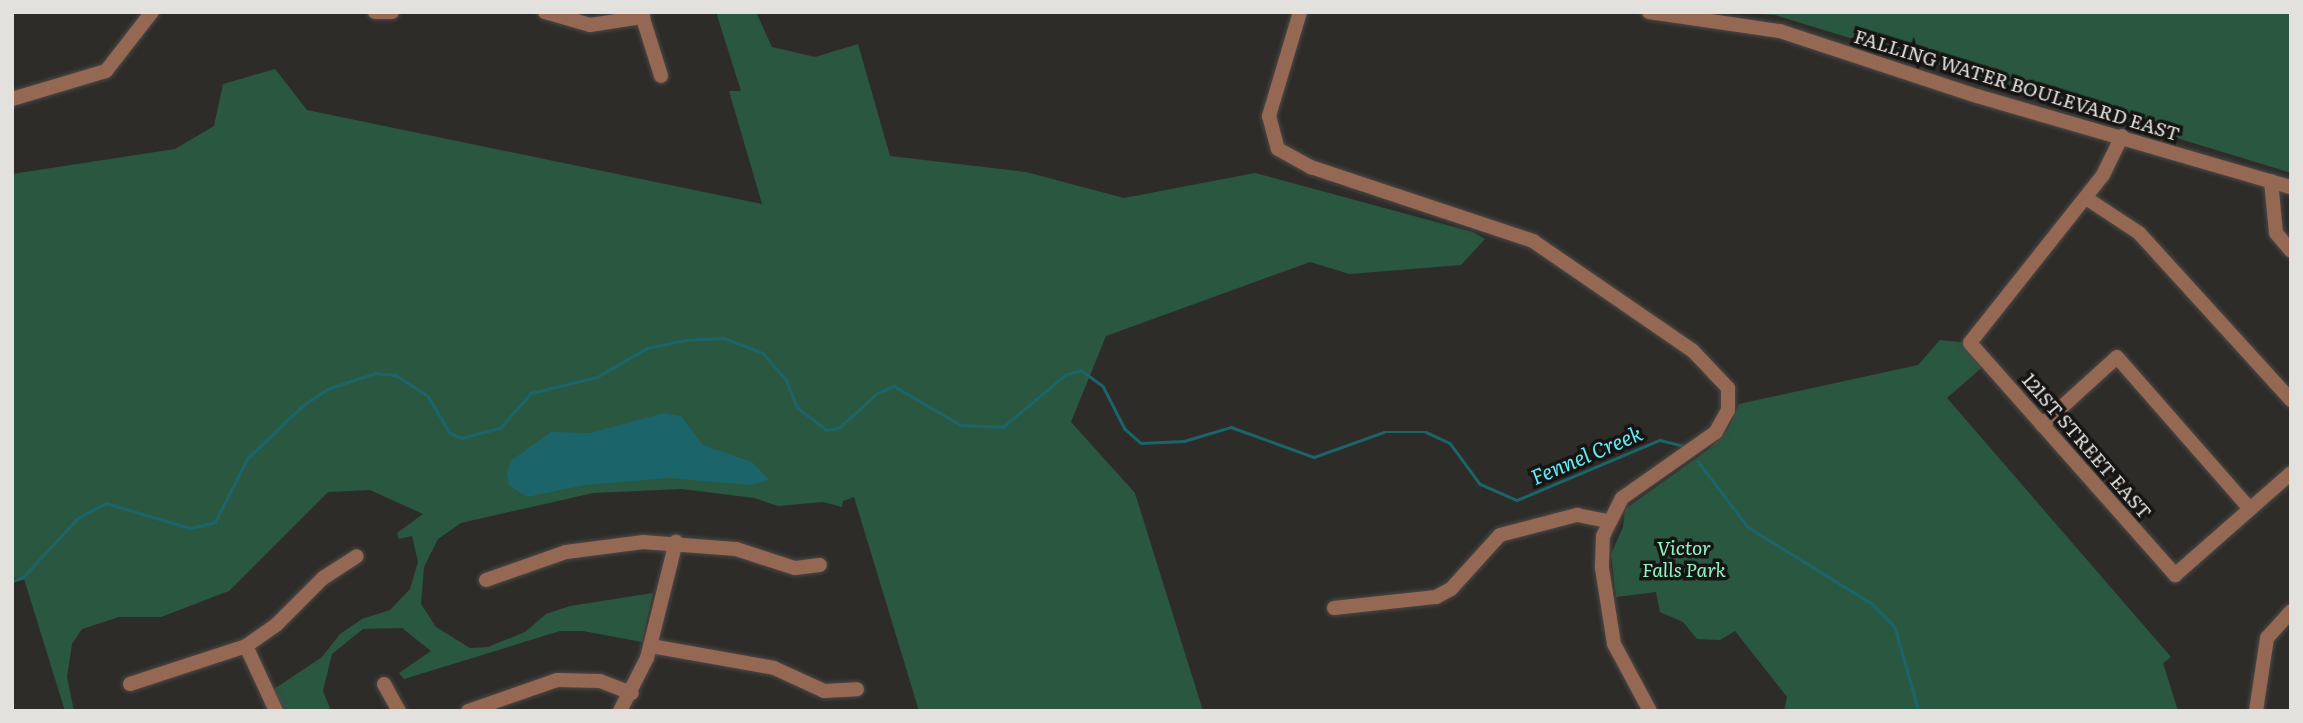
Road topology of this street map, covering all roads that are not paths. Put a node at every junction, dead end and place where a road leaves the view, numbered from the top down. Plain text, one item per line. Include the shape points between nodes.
1 (152, 12) edge
2 (545, 12) edge
3 (1300, 12) edge
4 (1649, 12) edge
5 (642, 15) edge
6 (661, 76) dead end
7 (12, 99) edge
8 (2122, 136) junction
9 (2271, 181) junction
10 (2291, 187) edge
11 (2086, 198) junction
12 (2291, 251) edge
13 (2291, 400) edge
14 (2042, 425) junction
15 (2291, 473) edge
16 (2250, 509) junction
17 (1609, 521) junction
18 (676, 542) junction
19 (357, 556) dead end
20 (820, 565) dead end
21 (486, 580) dead end
22 (1334, 608) dead end
23 (2291, 611) edge
24 (246, 646) junction
25 (651, 646) junction
26 (130, 684) dead end
27 (384, 684) dead end
28 (857, 689) dead end
29 (632, 693) junction
30 (275, 711) edge
31 (399, 711) edge
32 (468, 711) edge
33 (620, 711) edge
34 (1650, 711) edge
35 (2256, 711) edge

1 - 7 street via 106,71
2 - 5 street via 590,25
3 - 17 street via 1269,116 1278,149 1320,171 1533,241 1693,351 1723,378 1730,402 1716,432 1622,498
4 - 8 street, FALLING WATER BOULEVARD EAST via 1780,32 1977,96
5 - 6 street
8 - 9 street, FALLING WATER BOULEVARD EAST
8 - 11 street
9 - 10 street, FALLING WATER BOULEVARD EAST
9 - 12 street via 2273,222
11 - 13 street via 2139,233
11 - 14 street, 121ST STREET EAST via 1969,344
14 - 16 street, 121ST STREET EAST via 2175,575
14 - 16 street via 2117,357
15 - 16 street
17 - 22 street via 1577,515 1500,535 1451,589 1436,597
17 - 34 street via 1601,557 1614,644
18 - 20 street via 736,549 795,568
18 - 21 street via 566,552
18 - 25 street
19 - 24 street via 323,578 276,625
23 - 35 street via 2275,625 2262,660
24 - 26 street
24 - 30 street
25 - 28 street via 774,668 824,691
25 - 29 street
27 - 31 street
29 - 32 street via 600,681 557,680
29 - 33 street

